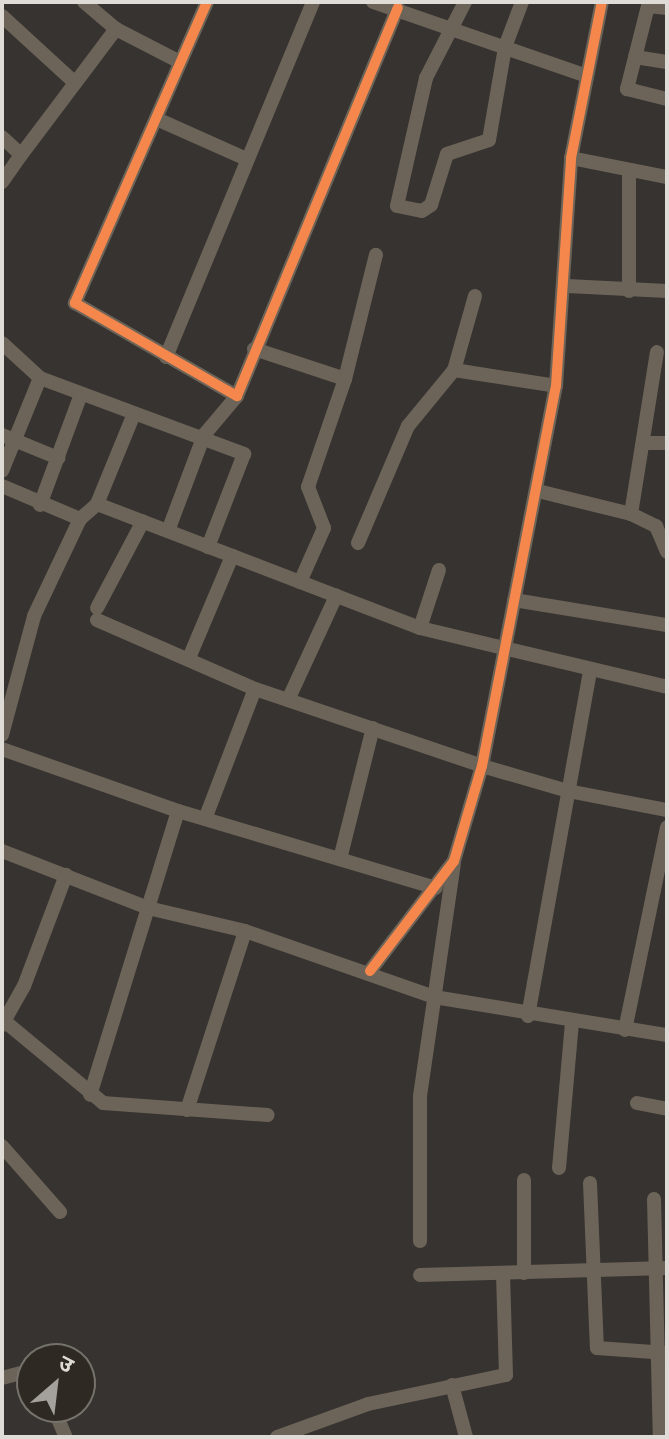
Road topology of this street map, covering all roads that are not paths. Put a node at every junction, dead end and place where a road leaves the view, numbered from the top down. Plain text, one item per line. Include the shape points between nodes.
1 (84, 2) edge
2 (207, 2) edge
3 (313, 2) edge
4 (373, 2) edge
5 (465, 2) edge
6 (522, 2) edge
7 (602, 2) edge
8 (648, 4) edge
9 (398, 8) junction
10 (667, 8) edge
11 (2, 16) edge
12 (116, 29) junction
13 (453, 29) junction
14 (505, 47) junction
15 (635, 57) junction
16 (180, 62) junction
17 (667, 62) edge
18 (584, 75) junction
19 (75, 83) junction
20 (667, 99) edge
21 (159, 120) junction
22 (2, 137) edge
23 (21, 155) junction
24 (244, 158) junction
25 (571, 158) junction
26 (629, 170) junction
27 (667, 177) edge
28 (2, 182) edge
29 (376, 255) dead end
30 (567, 286) junction
31 (629, 291) junction
32 (667, 291) edge
33 (475, 296) dead end
34 (2, 343) edge
35 (254, 349) junction
36 (657, 352) dead end
37 (166, 357) junction
38 (454, 370) junction
39 (40, 378) junction
40 (345, 379) junction
41 (556, 386) junction
42 (237, 396) junction
43 (80, 397) junction
44 (134, 414) junction
45 (204, 435) junction
46 (8, 438) edge
47 (643, 443) junction
48 (667, 443) edge
49 (58, 458) junction
50 (2, 471) edge
51 (2, 486) edge
52 (538, 491) junction
53 (97, 504) junction
54 (40, 505) junction
55 (631, 514) junction
56 (80, 519) junction
57 (143, 521) junction
58 (168, 531) junction
59 (358, 543) dead end
60 (208, 547) junction
61 (667, 552) edge
62 (232, 556) junction
63 (439, 570) dead end
64 (300, 582) junction
65 (336, 596) junction
66 (514, 600) junction
67 (667, 625) edge
68 (420, 628) junction
69 (506, 652) junction
70 (189, 658) junction
71 (590, 672) junction
72 (667, 687) edge
73 (255, 689) junction
74 (288, 700) junction
75 (373, 728) junction
76 (2, 735) edge
77 (2, 749) edge
78 (482, 766) junction
79 (568, 791) junction
80 (667, 810) edge
81 (178, 811) junction
82 (205, 819) junction
83 (667, 827) edge
84 (2, 851) edge
85 (340, 859) junction
86 (454, 861) junction
87 (66, 875) junction
88 (436, 888) junction
89 (660, 891) edge
90 (148, 908) junction
91 (245, 931) junction
92 (370, 971) junction
93 (434, 997) junction
94 (528, 1016) junction
95 (3, 1022) edge
96 (572, 1023) junction
97 (625, 1030) junction
98 (667, 1035) edge
99 (90, 1095) junction
100 (637, 1103) dead end
101 (667, 1109) edge
102 (187, 1110) junction
103 (268, 1115) dead end
104 (2, 1146) edge
105 (559, 1168) dead end
106 (524, 1180) dead end
107 (590, 1183) dead end
108 (654, 1199) dead end
109 (60, 1212) dead end
110 (420, 1241) dead end
111 (660, 1268) edge
112 (592, 1271) junction
113 (524, 1273) junction
114 (503, 1274) junction
115 (420, 1275) dead end
116 (662, 1353) edge
117 (452, 1385) junction
118 (466, 1434) edge
119 (277, 1437) edge
120 (448, 1437) edge
121 (660, 1437) edge

1 - 12 street
2 - 16 street
3 - 24 street
4 - 9 street
5 - 13 street
6 - 14 street
7 - 18 street
8 - 10 street
8 - 15 street
9 - 13 street
9 - 35 street
11 - 19 street
12 - 16 street
12 - 19 street
13 - 14 street
13 - 14 street via 426,78 397,206 422,211 431,205 447,154 489,140
14 - 18 street
15 - 17 street
15 - 20 street via 627,89
16 - 21 street
18 - 25 street
19 - 23 street
21 - 24 street
21 - 37 street via 75,303
22 - 23 street
23 - 28 street
24 - 37 street
25 - 26 street
25 - 30 street
26 - 27 street
26 - 31 street
29 - 40 street
30 - 31 street
30 - 41 street
31 - 32 street
33 - 38 street
34 - 39 street
35 - 40 street
35 - 42 street
36 - 47 street
37 - 42 street
38 - 41 street
38 - 59 street via 408,426
39 - 43 street
39 - 46 street
40 - 64 street via 308,487 324,528
41 - 52 street
42 - 45 street
43 - 44 street
43 - 49 street
44 - 45 street
44 - 53 street
45 - 58 street
45 - 60 street via 244,454
46 - 49 street
46 - 50 street
47 - 48 street
47 - 55 street
49 - 54 street
51 - 54 street
52 - 55 street
52 - 66 street
53 - 56 street
53 - 57 street
54 - 56 street
55 - 61 street via 656,526
56 - 76 street via 34,616
57 - 58 street
57 - 70 street via 97,614
58 - 60 street
60 - 62 street
62 - 64 street
62 - 70 street
63 - 68 street
64 - 65 street
65 - 68 street
65 - 74 street
66 - 67 street
66 - 69 street
68 - 69 street
69 - 71 street
69 - 78 street
70 - 73 street
71 - 72 street
71 - 79 street
73 - 74 street
73 - 82 street
74 - 75 street
75 - 78 street
75 - 85 street
77 - 81 street
78 - 79 street
78 - 86 street
79 - 80 street
79 - 94 street
81 - 82 street
81 - 90 street
82 - 85 street
83 - 89 street
84 - 87 street
85 - 88 street
86 - 88 street
86 - 93 street
87 - 90 street
87 - 95 street
88 - 92 street
89 - 97 street
90 - 91 street
90 - 99 street
91 - 92 street
91 - 102 street
92 - 93 street
93 - 94 street
93 - 110 street via 416,1158
94 - 96 street
95 - 99 street
96 - 97 street
96 - 105 street
97 - 98 street
99 - 102 street via 115,1106
100 - 101 street
102 - 103 street
104 - 109 street
106 - 113 street
107 - 112 street
108 - 111 street
111 - 112 street
111 - 116 street
112 - 113 street
112 - 116 street via 597,1348
113 - 114 street
114 - 115 street
114 - 117 street via 507,1373
116 - 121 street
117 - 118 street
117 - 119 street via 368,1404
118 - 120 street

